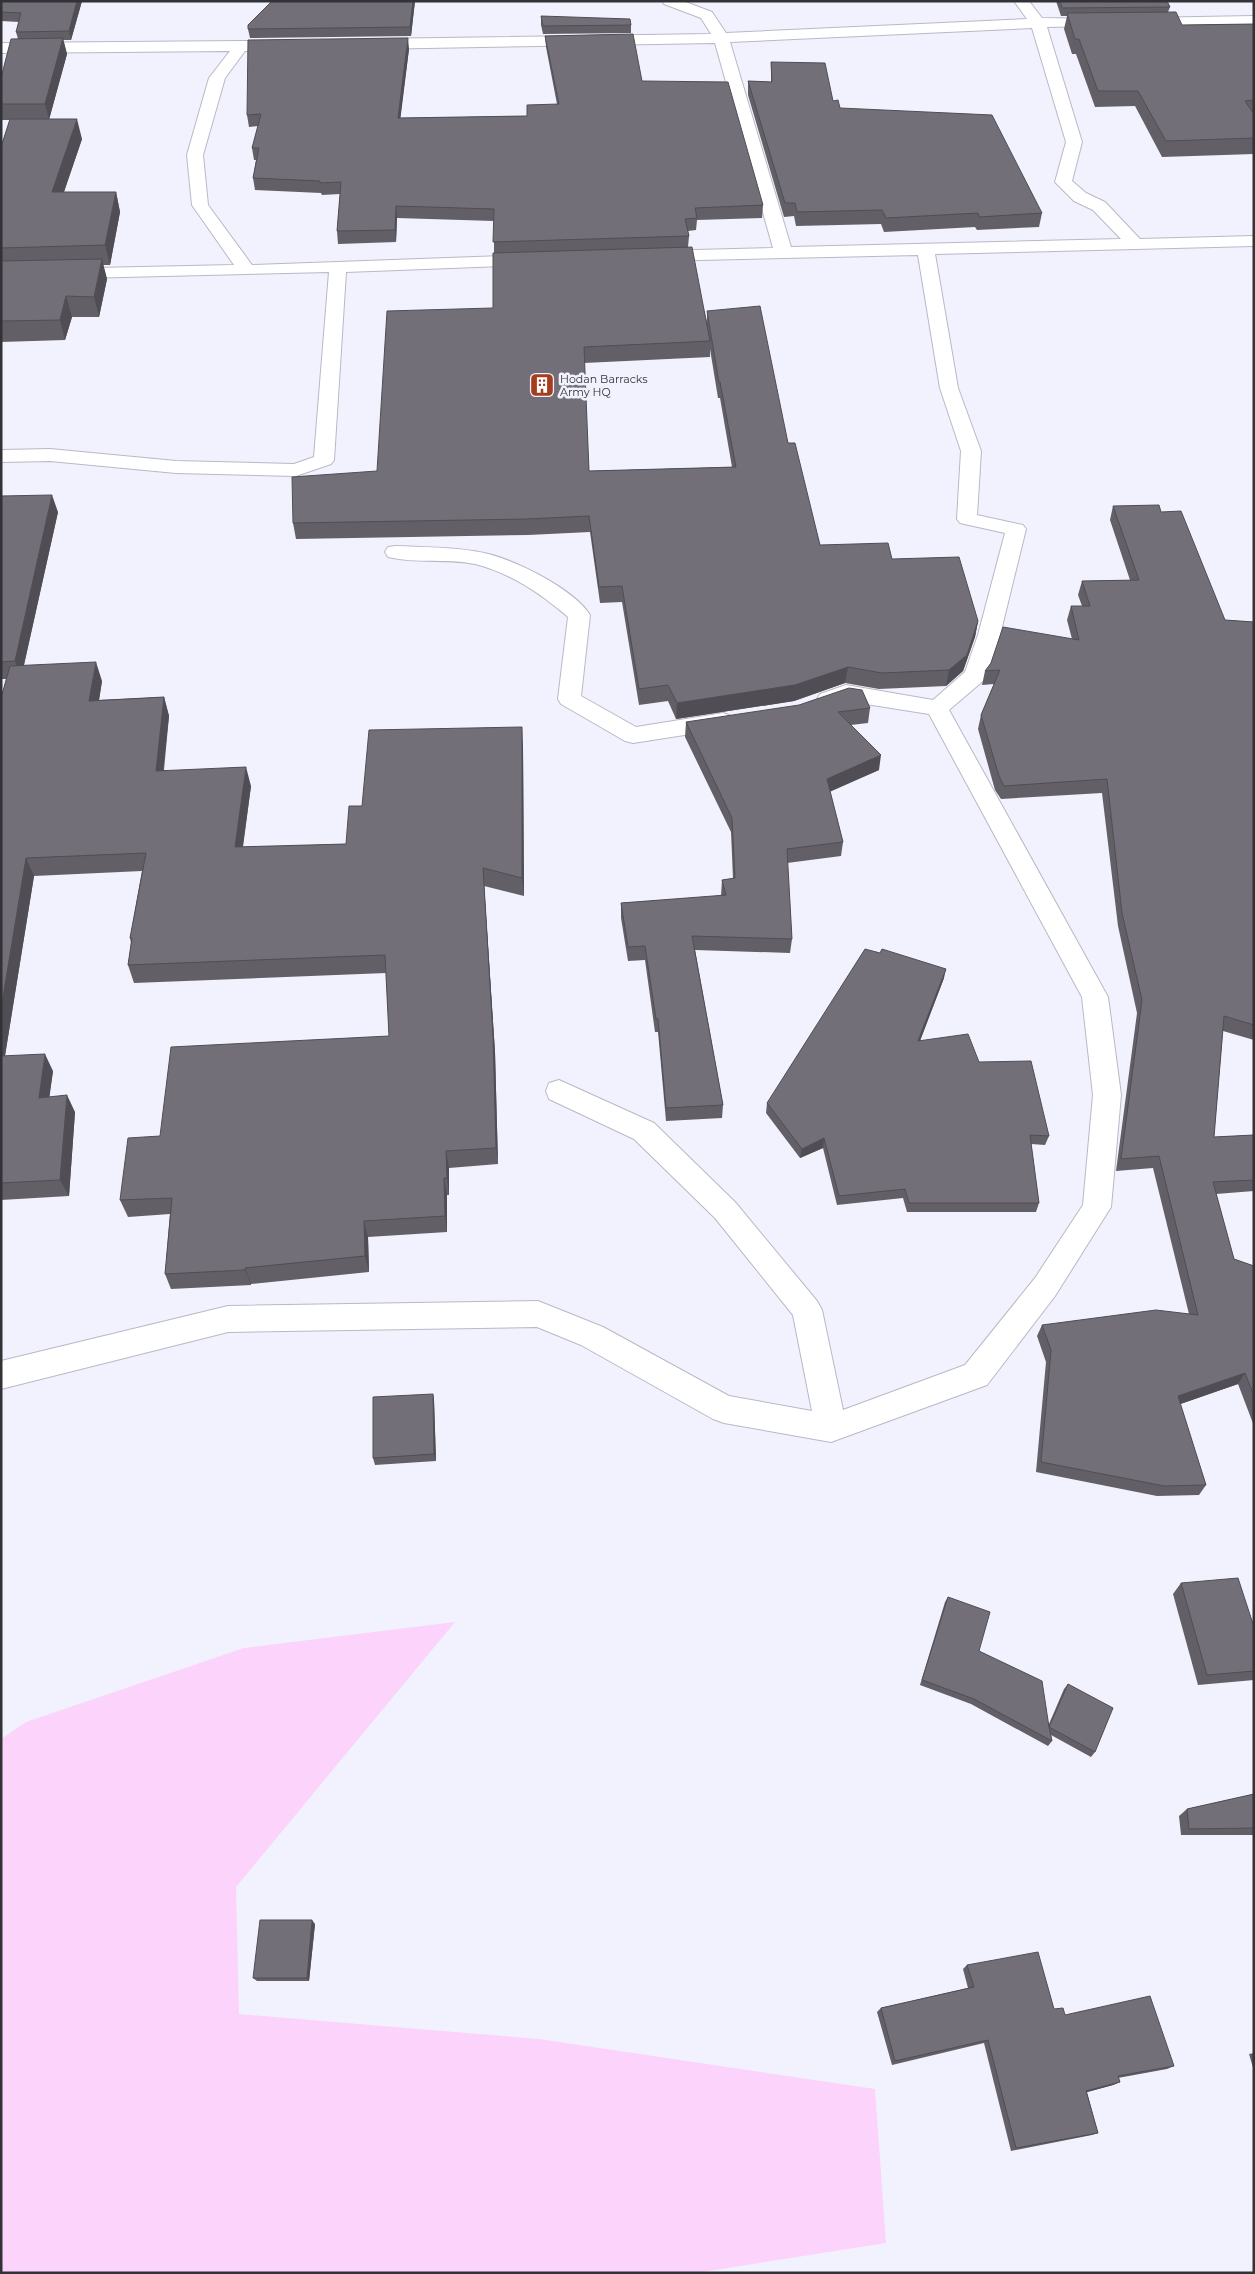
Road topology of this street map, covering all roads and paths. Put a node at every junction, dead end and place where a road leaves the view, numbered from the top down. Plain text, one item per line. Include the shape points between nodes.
1 (669, 1) edge
2 (1021, 1) edge
3 (1254, 20) edge
4 (1038, 23) junction
5 (720, 38) junction
6 (358, 44) edge
7 (299, 45) edge
8 (240, 46) junction
9 (1, 48) edge
10 (1254, 241) edge
11 (1134, 243) junction
12 (926, 250) junction
13 (782, 251) junction
14 (634, 256) edge
15 (545, 260) edge
16 (338, 267) junction
17 (246, 270) junction
18 (1, 275) edge
19 (1, 456) edge
20 (395, 552) dead end
21 (805, 707) edge
22 (937, 708) junction
23 (739, 719) edge
24 (559, 1091) dead end
25 (1, 1375) edge
26 (831, 1428) junction

1 - 5 street via 708,15
2 - 4 street
3 - 4 street
4 - 5 street
4 - 11 street via 1074,142 1063,182 1080,197 1099,206
5 - 6 street
5 - 13 street
7 - 8 street
8 - 9 street
8 - 17 street via 217,78 195,155 200,205
10 - 11 street
11 - 12 street
12 - 13 street
12 - 22 street via 949,388 971,451 967,519 1016,529 975,676
13 - 14 street
15 - 16 street
16 - 17 street
16 - 19 street via 324,460 296,470 286,470 176,467 50,455
17 - 18 street
20 - 23 street via 478,558 520,574 549,590 579,616 569,699 633,735
21 - 22 street via 846,693
22 - 26 street via 1095,997 1107,1095 1097,1207 1045,1287 976,1375
24 - 26 street via 644,1131 725,1210 807,1310
25 - 26 street via 228,1319 538,1314 592,1336 724,1409

